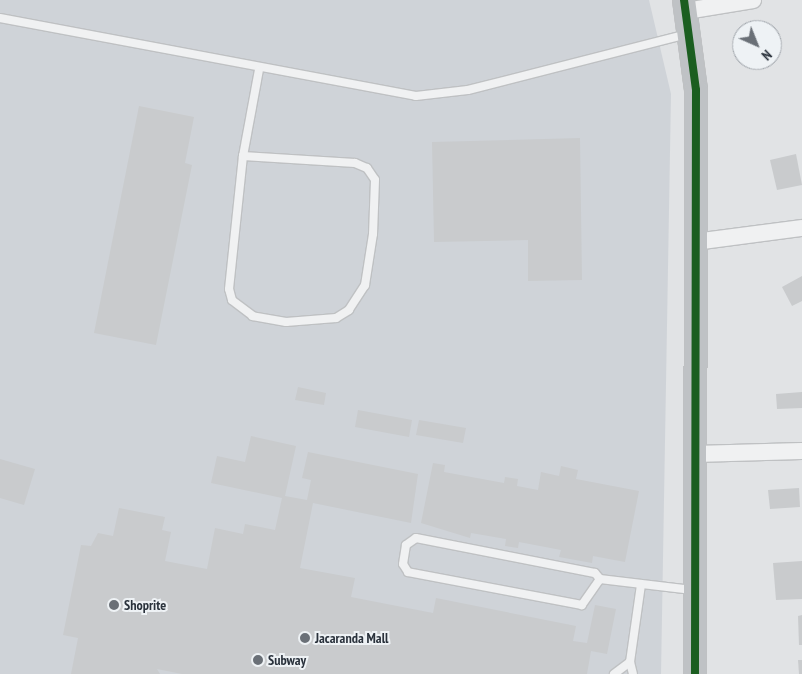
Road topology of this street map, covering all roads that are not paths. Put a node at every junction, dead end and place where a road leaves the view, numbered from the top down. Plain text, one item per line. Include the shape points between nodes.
1 (753, 0) edge
2 (685, 5) edge
3 (0, 18) edge
4 (689, 33) junction
5 (259, 70) junction
6 (243, 156) junction
7 (802, 228) edge
8 (695, 242) junction
9 (802, 451) edge
10 (694, 454) junction
11 (600, 578) junction
12 (641, 585) junction
13 (696, 590) junction
14 (630, 662) junction
15 (614, 674) edge
16 (633, 674) edge
17 (695, 674) edge

1 - 2 street
2 - 4 street
3 - 5 lane
4 - 5 lane via 434,96
4 - 8 street via 696,90
5 - 6 lane
6 - 6 lane via 229,289 232,300 253,316 286,322 336,318 349,310 365,285 373,234 375,180 368,168 355,163
7 - 8 street
8 - 10 street
9 - 10 street
10 - 13 street
11 - 11 lane via 582,605 408,572 403,564 406,545 416,538 594,573
11 - 12 lane
12 - 13 lane
12 - 14 lane
13 - 17 street
14 - 15 lane
14 - 16 lane

